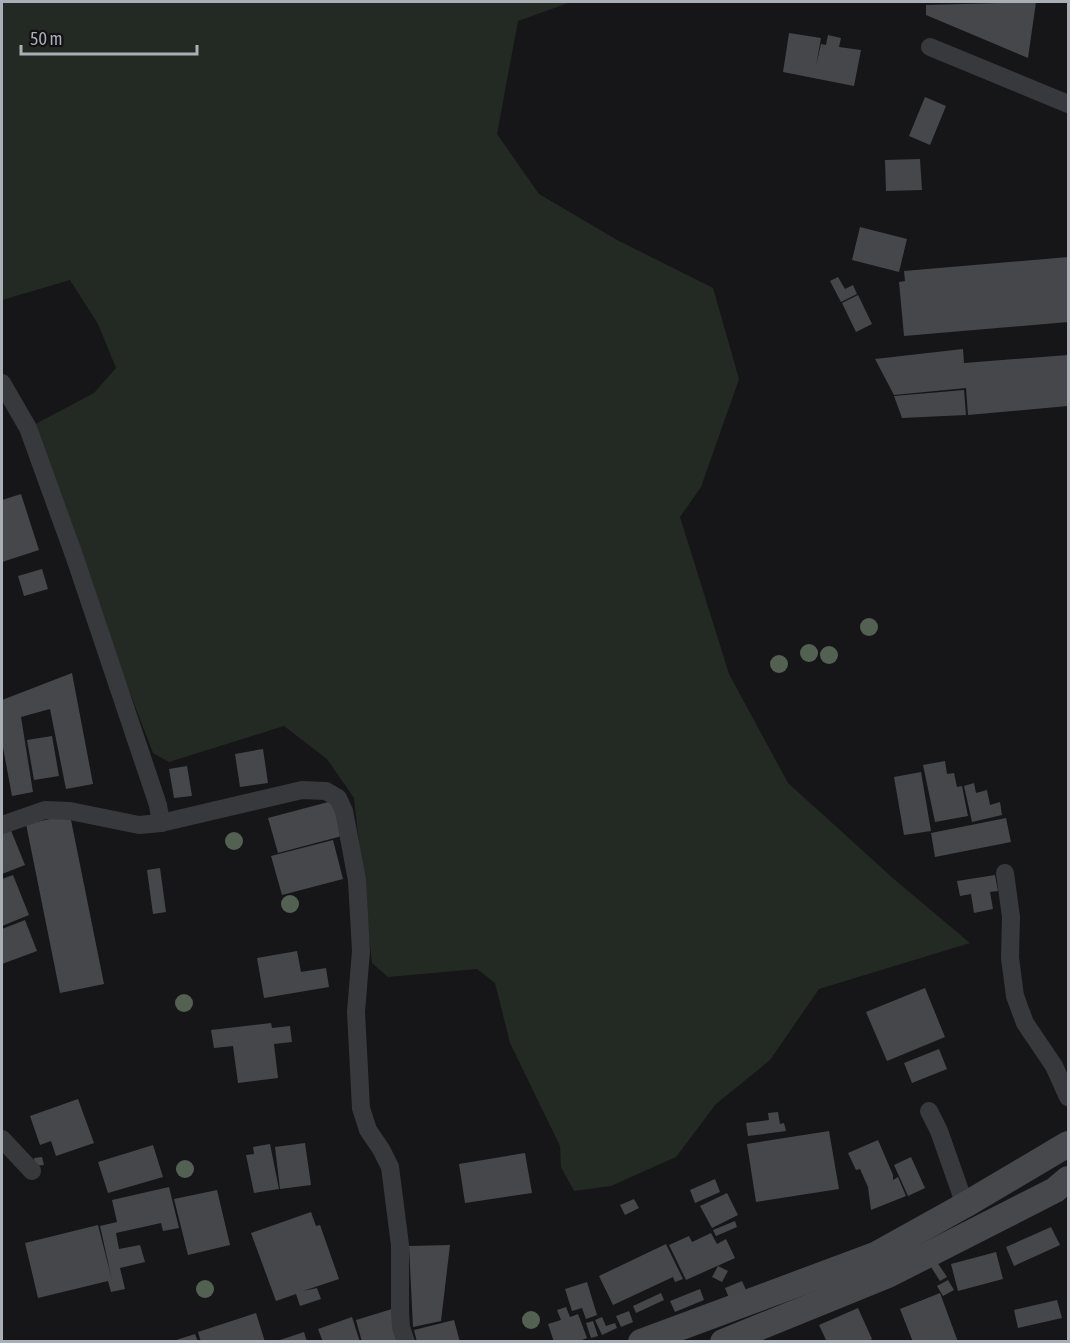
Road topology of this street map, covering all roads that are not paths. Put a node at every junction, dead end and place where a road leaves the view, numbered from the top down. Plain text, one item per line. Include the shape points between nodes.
1 (930, 47) dead end
2 (1068, 105) edge
3 (2, 383) edge
4 (161, 823) junction
5 (2, 825) edge
6 (1005, 873) dead end
7 (1068, 1097) edge
8 (929, 1111) dead end
9 (2, 1139) edge
10 (1068, 1144) edge
11 (32, 1171) dead end
12 (1068, 1179) edge
13 (965, 1205) junction
14 (406, 1341) edge
15 (641, 1341) edge
16 (723, 1341) edge

1 - 2 street
3 - 4 street via 28,428 40,460
4 - 5 street via 139,825 45,810
4 - 14 street via 302,790 326,791 338,798 344,811 358,892 361,951 356,1012 361,1108 368,1130 390,1167 400,1245 401,1327
6 - 7 street via 1015,996 1024,1023 1054,1066
8 - 13 street
9 - 11 street
10 - 13 main road
12 - 16 main road via 1055,1190 888,1275
13 - 15 main road via 875,1255

